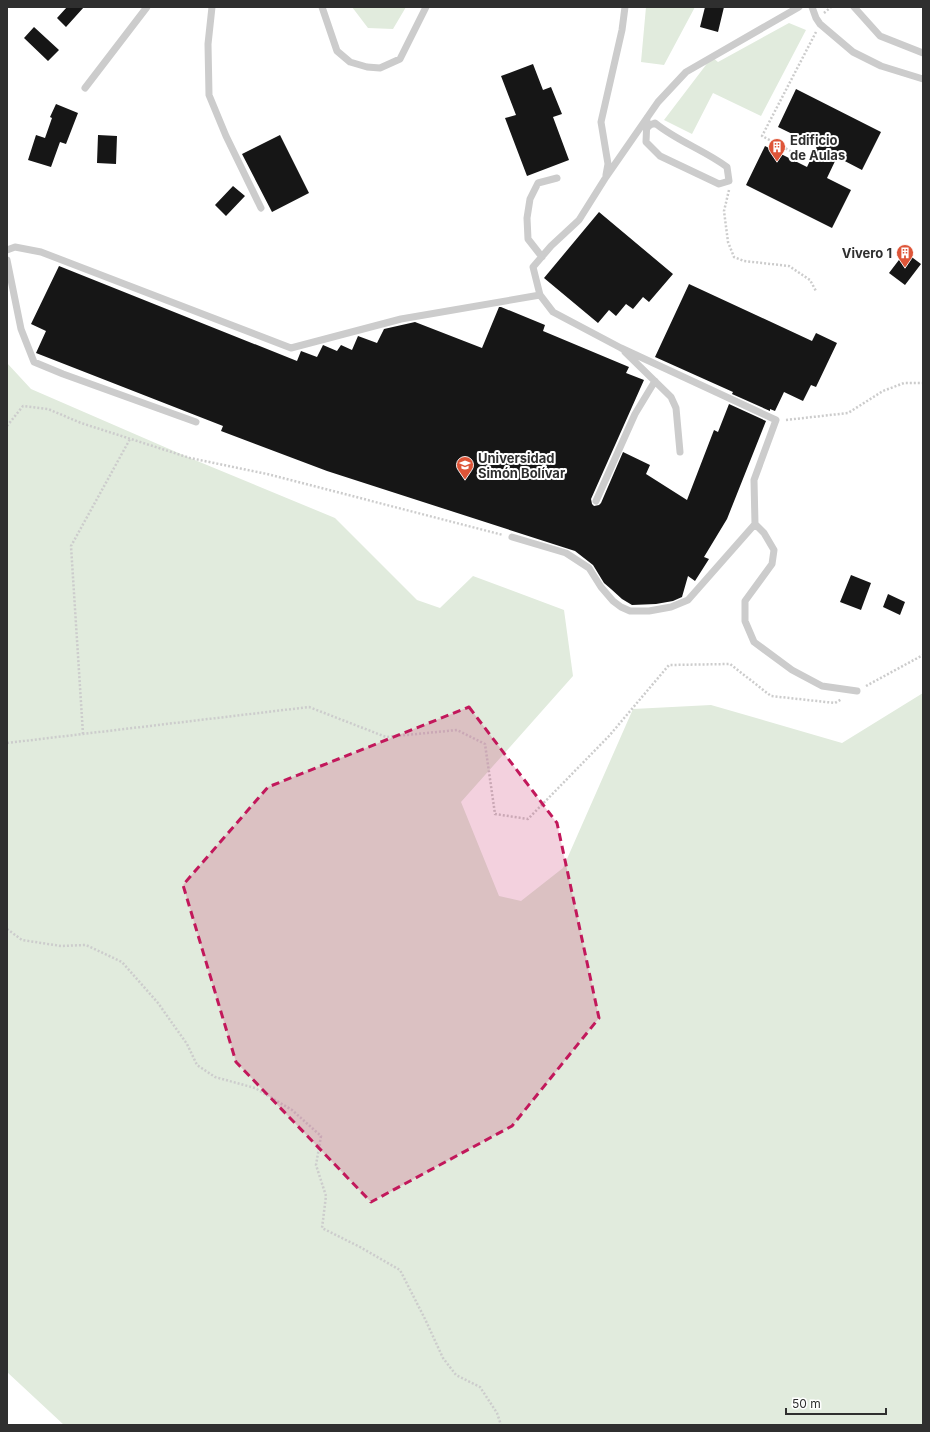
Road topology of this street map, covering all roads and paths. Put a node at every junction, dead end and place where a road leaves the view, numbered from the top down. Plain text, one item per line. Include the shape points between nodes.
1 (148, 7) edge
2 (212, 7) edge
3 (322, 7) edge
4 (426, 7) edge
5 (625, 7) edge
6 (799, 7) edge
7 (812, 7) edge
8 (854, 7) edge
9 (820, 24) junction
10 (923, 53) edge
11 (923, 79) edge
12 (85, 88) dead end
13 (647, 118) junction
14 (647, 128) junction
15 (798, 154) dead end
16 (606, 177) junction
17 (557, 178) dead end
18 (729, 181) junction
19 (261, 208) dead end
20 (7, 250) edge
21 (542, 257) junction
22 (7, 260) edge
23 (816, 291) dead end
24 (540, 295) junction
25 (621, 348) junction
26 (655, 381) junction
27 (923, 383) edge
28 (776, 420) junction
29 (196, 422) dead end
30 (7, 426) edge
31 (130, 438) junction
32 (680, 452) dead end
33 (596, 501) dead end
34 (755, 524) junction
35 (512, 537) joint
36 (923, 655) edge
37 (857, 691) junction
38 (83, 734) junction
39 (7, 743) edge
40 (7, 929) edge
41 (501, 1425) edge

1 - 12 lane
2 - 19 lane via 208,44 210,95 226,136
3 - 4 lane via 337,51 350,62 380,68 400,59
5 - 16 lane via 601,122 608,164
6 - 13 lane via 686,72
7 - 9 lane
8 - 10 lane via 880,36
9 - 11 lane via 853,52 881,66
9 - 15 path via 762,136
13 - 14 lane
13 - 16 lane
14 - 18 lane via 650,124 656,123 665,131 715,158 727,167
14 - 18 lane via 646,142 660,156 720,184
16 - 21 lane via 579,220
17 - 21 lane via 538,183 530,199 527,218 528,239
18 - 23 path via 729,194 724,211 728,242 734,257 744,261 789,266 810,280
20 - 24 lane via 15,247 41,252 291,348 401,319
21 - 24 lane via 533,266
22 - 29 lane via 21,329 34,362
24 - 25 lane via 553,312
25 - 26 lane
25 - 28 lane
26 - 32 lane via 671,397 676,408
26 - 33 lane via 636,414
27 - 28 path via 904,383 883,391 848,413
28 - 34 lane via 754,480
30 - 31 path via 24,406 48,409
31 - 35 path via 190,458 267,474
31 - 38 path via 71,546
34 - 35 lane via 688,600 671,607 649,611 630,611 613,601 589,568 566,553
34 - 37 lane via 774,550 772,564 745,601 745,621 754,642 792,670 822,686
36 - 37 path
37 - 38 path via 835,703 771,696 730,664 669,665 609,736 528,819 496,814 485,744 457,730 386,738 309,707
38 - 39 path
40 - 41 path via 22,940 61,946 86,945 122,962 158,1003 187,1044 197,1065 215,1077 255,1088 292,1110 321,1136 316,1165 326,1196 322,1228 400,1270 443,1358 456,1375 480,1387 497,1413

